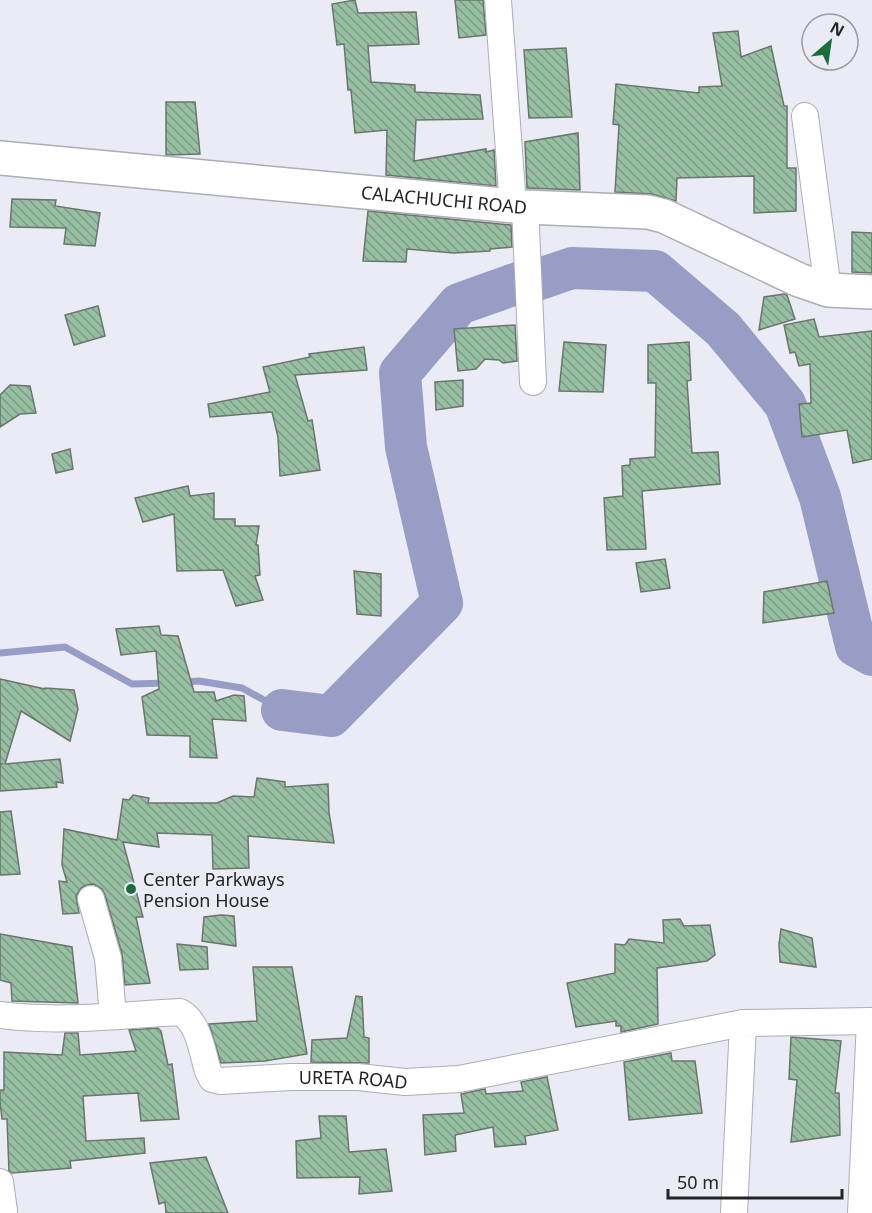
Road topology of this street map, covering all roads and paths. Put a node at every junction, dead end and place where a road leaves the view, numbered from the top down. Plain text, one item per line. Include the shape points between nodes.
1 (498, 0) edge
2 (805, 116) dead end
3 (0, 158) edge
4 (519, 207) junction
5 (828, 290) junction
6 (872, 292) edge
7 (534, 382) dead end
8 (91, 899) dead end
9 (0, 1015) edge
10 (113, 1016) junction
11 (871, 1021) edge
12 (743, 1023) junction
13 (0, 1182) edge
14 (4, 1211) dead end
15 (734, 1213) edge
16 (861, 1213) edge

1 - 4 street
2 - 5 street
3 - 4 street, CALACHUCHI ROAD
4 - 5 street, CALACHUCHI ROAD via 648,212 664,216
4 - 7 street
5 - 6 street, CALACHUCHI ROAD
8 - 10 street via 108,958
9 - 10 street, URETA ROAD via 33,1019
10 - 12 street, URETA ROAD via 180,1012 187,1016 207,1071 212,1079 220,1081 291,1077 405,1082 459,1079
11 - 12 street
11 - 16 street
12 - 15 street
13 - 14 street

